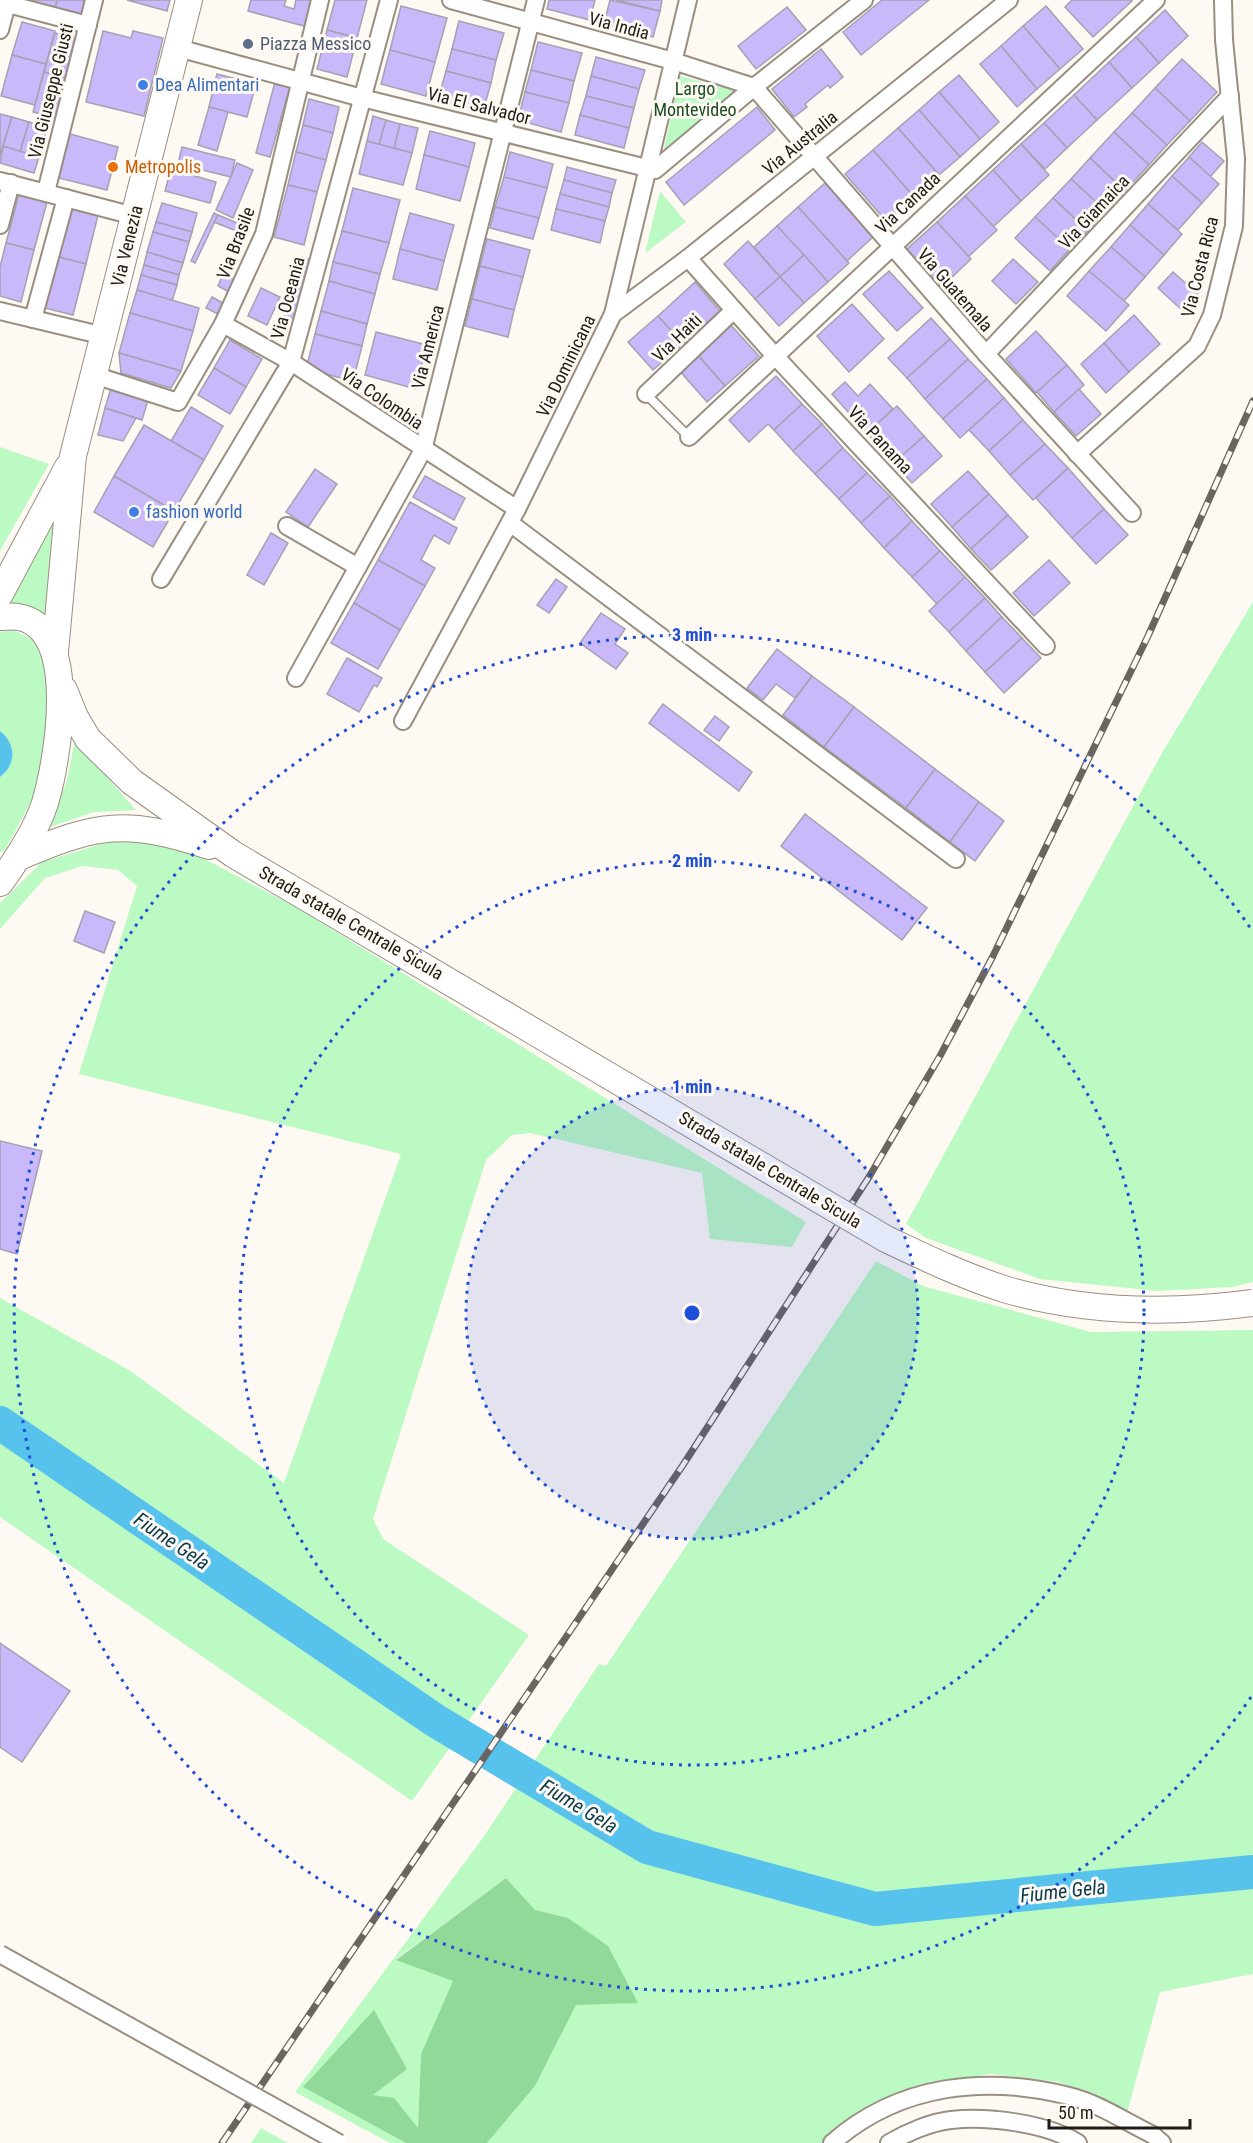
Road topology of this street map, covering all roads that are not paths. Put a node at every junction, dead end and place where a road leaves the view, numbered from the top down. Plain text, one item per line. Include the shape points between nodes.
1 (94, 0) edge
2 (189, 0) edge
3 (320, 0) edge
4 (388, 0) edge
5 (451, 0) edge
6 (536, 0) edge
7 (688, 0) edge
8 (864, 0) edge
9 (1156, 0) edge
10 (1223, 0) edge
11 (5, 2) edge
12 (1004, 2) edge
13 (530, 22) junction
14 (88, 25) junction
15 (0, 30) edge
16 (178, 48) junction
17 (673, 62) junction
18 (301, 81) junction
19 (754, 87) junction
20 (1230, 96) junction
21 (362, 98) junction
22 (501, 130) junction
23 (813, 157) junction
24 (648, 168) junction
25 (5, 182) edge
26 (46, 192) junction
27 (66, 198) junction
28 (134, 216) junction
29 (0, 225) edge
30 (891, 246) junction
31 (688, 258) junction
32 (734, 310) junction
33 (0, 311) edge
34 (613, 314) junction
35 (33, 319) junction
36 (223, 324) junction
37 (104, 336) junction
38 (986, 354) junction
39 (775, 356) junction
40 (291, 362) junction
41 (94, 375) junction
42 (646, 394) joint
43 (689, 437) joint
44 (423, 450) junction
45 (1077, 454) junction
46 (73, 456) junction
47 (1132, 513) dead end
48 (513, 516) junction
49 (287, 526) dead end
50 (358, 567) junction
51 (160, 579) dead end
52 (0, 594) edge
53 (0, 617) edge
54 (1046, 646) dead end
55 (57, 664) junction
56 (297, 678) dead end
57 (404, 721) dead end
58 (233, 854) junction
59 (956, 859) dead end
60 (8, 870) edge
61 (1253, 1303) edge
62 (0, 1954) edge
63 (339, 2143) edge
64 (832, 2143) edge
65 (889, 2143) edge
66 (1078, 2143) edge
67 (1162, 2143) edge

1 - 14 street, Via Giuseppe Giusti
2 - 16 main road, Via Venezia
3 - 18 street, Via Brasile
4 - 21 street, Via Oceania
5 - 13 street, Via India
6 - 13 street, Via America
7 - 17 street, Via Dominicana
8 - 19 street
9 - 30 street, Via Canada
10 - 20 street, Via Costa Rica
11 - 14 street
11 - 15 street
12 - 23 street, Via Australia
13 - 17 street, Via India
13 - 22 street, Via America
14 - 26 street, Via Giuseppe Giusti
16 - 18 street
16 - 28 main road, Via Venezia
17 - 19 street
17 - 24 street, Via Dominicana
18 - 21 street, Via El Salvador
18 - 36 street, Via Brasile via 264,234
19 - 23 street, Via Guatemala
19 - 24 street via 655,170
20 - 38 street, Via Giamaica
20 - 45 street, Via Costa Rica via 1236,159 1234,226 1212,315 1197,346
21 - 22 street, Via El Salvador
21 - 40 street, Via Oceania
22 - 24 street, Via El Salvador
22 - 44 street, Via America
23 - 30 street, Via Guatemala
23 - 31 street, Via Australia
24 - 34 street, Via Dominicana
25 - 26 street
25 - 29 street
26 - 27 street
27 - 28 street
27 - 35 street
28 - 37 main road, Via Venezia
30 - 38 street, Via Guatemala
30 - 39 street, Via Canada
31 - 32 street, Via Panama
31 - 34 street, Via Australia
32 - 39 street, Via Panama
32 - 42 street, Via Haiti
33 - 35 street
34 - 48 street, Via Dominicana
35 - 37 street
36 - 40 street, Via Colombia
36 - 41 street, Via Brasile via 178,402
37 - 41 main road, Via Venezia
38 - 45 street, Via Guatemala
39 - 43 street, Via Canada
39 - 54 street, Via Panama
40 - 44 street, Via Colombia
40 - 51 street, Via Oceania
41 - 46 main road, Via Venezia
42 - 43 lane
44 - 48 street, Via Colombia
44 - 50 street, Via America
45 - 47 street, Via Guatemala
46 - 52 main road, Via Venezia
46 - 55 main road, Via Venezia
48 - 57 street, Via Dominicana
48 - 59 street, Via Colombia
49 - 50 street
50 - 56 street, Via America
53 - 55 main road via 20,617 38,627
55 - 58 main road, Strada statale Centrale Sicula via 75,717 107,760
55 - 60 main road, Via Venezia via 61,711 45,805
58 - 60 main road, Strada statale Centrale Sicula via 152,830 116,827 77,834
58 - 61 main road, Strada statale Centrale Sicula, bridge via 886,1239 943,1266 1004,1289 1076,1305 1139,1311
62 - 63 street, bridge
64 - 67 street via 889,2105 931,2090 1005,2085 1071,2097 1153,2134
65 - 66 street via 949,2120 1014,2122

